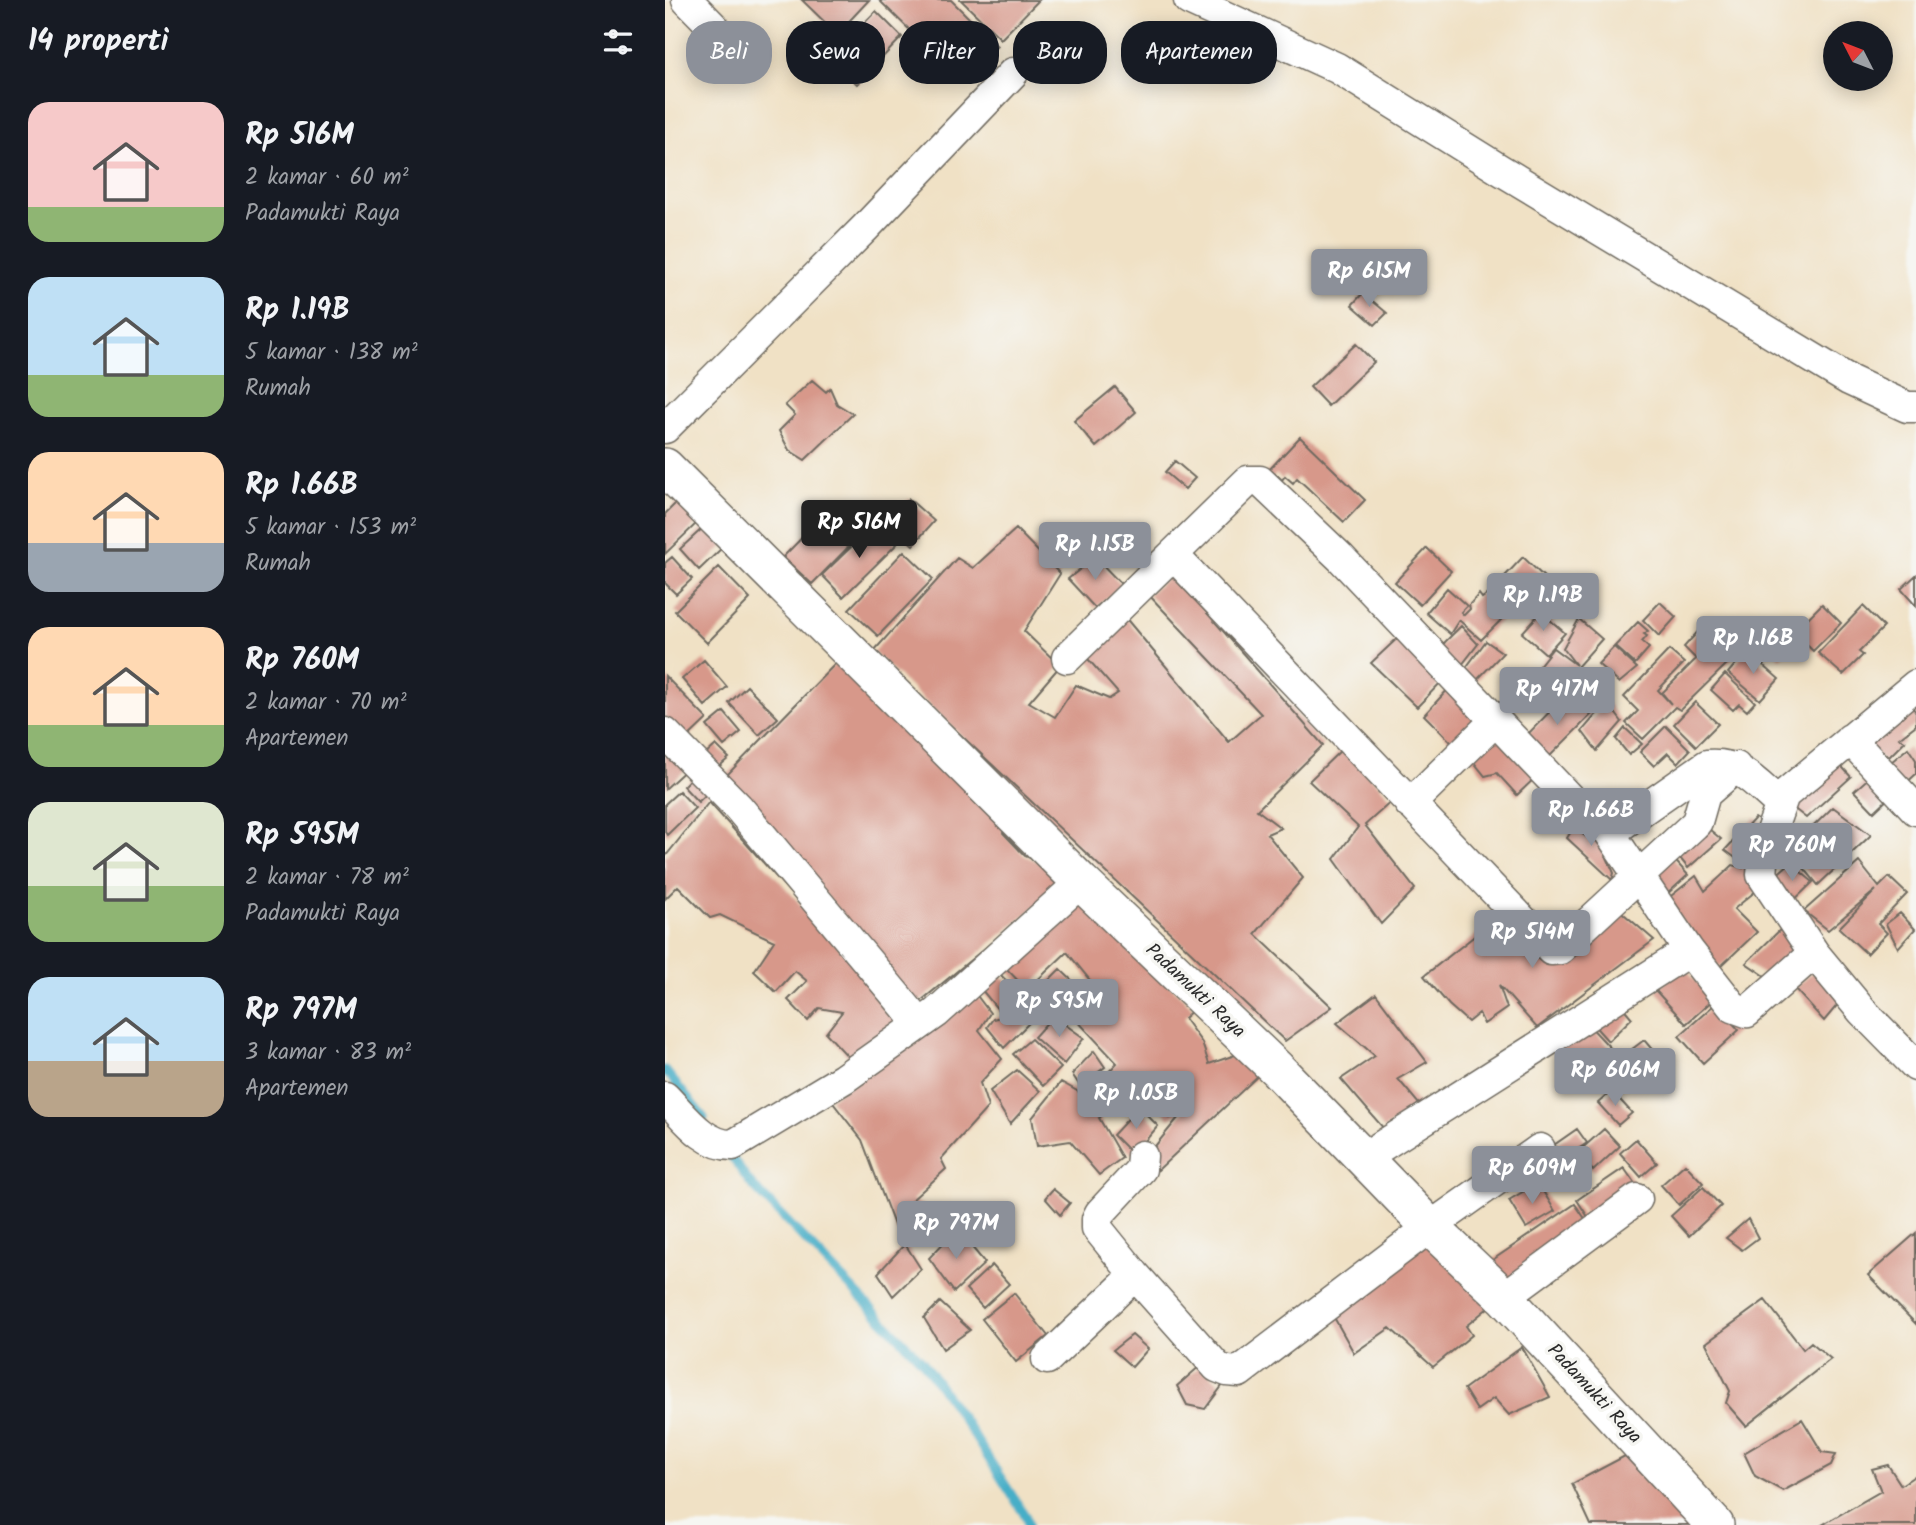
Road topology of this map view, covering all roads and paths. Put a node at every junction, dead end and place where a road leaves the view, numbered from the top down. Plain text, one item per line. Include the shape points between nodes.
1 (687, 0) edge
2 (1189, 0) edge
3 (708, 21) edge
4 (1013, 73) dead end
5 (1916, 407) edge
6 (665, 428) edge
7 (665, 467) edge
8 (1174, 556) junction
9 (1067, 659) dead end
10 (1916, 685) edge
11 (1495, 721) junction
12 (665, 733) edge
13 (1850, 740) junction
14 (1736, 767) junction
15 (1410, 804) junction
16 (1780, 804) junction
17 (1916, 810) edge
18 (1607, 828) junction
19 (1640, 875) junction
20 (1081, 882) junction
21 (1689, 951) junction
22 (1814, 953) junction
23 (920, 1024) junction
24 (1916, 1066) edge
25 (665, 1097) edge
26 (1540, 1149) dead end
27 (1142, 1156) dead end
28 (1363, 1158) junction
29 (1637, 1199) dead end
30 (1430, 1227) junction
31 (1135, 1275) junction
32 (1504, 1297) junction
33 (1047, 1359) dead end
34 (1714, 1525) edge

1 - 3 street
2 - 5 street via 1336,68 1849,380
4 - 6 street
7 - 20 street, Padamukti Raya
8 - 9 street
8 - 11 street via 1248,481 1260,481 1341,558
8 - 15 street
10 - 13 street
11 - 15 street
11 - 18 street via 1592,822
12 - 23 street via 738,807
13 - 16 street via 1784,795
13 - 17 street
14 - 16 street
14 - 18 street via 1707,765 1620,826
14 - 19 street via 1705,794 1697,822
15 - 19 street via 1551,950 1560,948
16 - 22 street via 1764,851 1762,875
18 - 19 street
19 - 21 street
20 - 23 street
20 - 28 street, Padamukti Raya
21 - 22 street via 1733,1007 1747,1013
21 - 28 street
22 - 24 street
23 - 25 street via 843,1079 733,1145 719,1145 704,1136
26 - 30 street
27 - 31 street via 1141,1169 1097,1219 1097,1228
28 - 30 street, Padamukti Raya
29 - 32 street
30 - 31 street via 1239,1372 1217,1367
30 - 32 street, Padamukti Raya
31 - 33 street
32 - 34 street, Padamukti Raya

